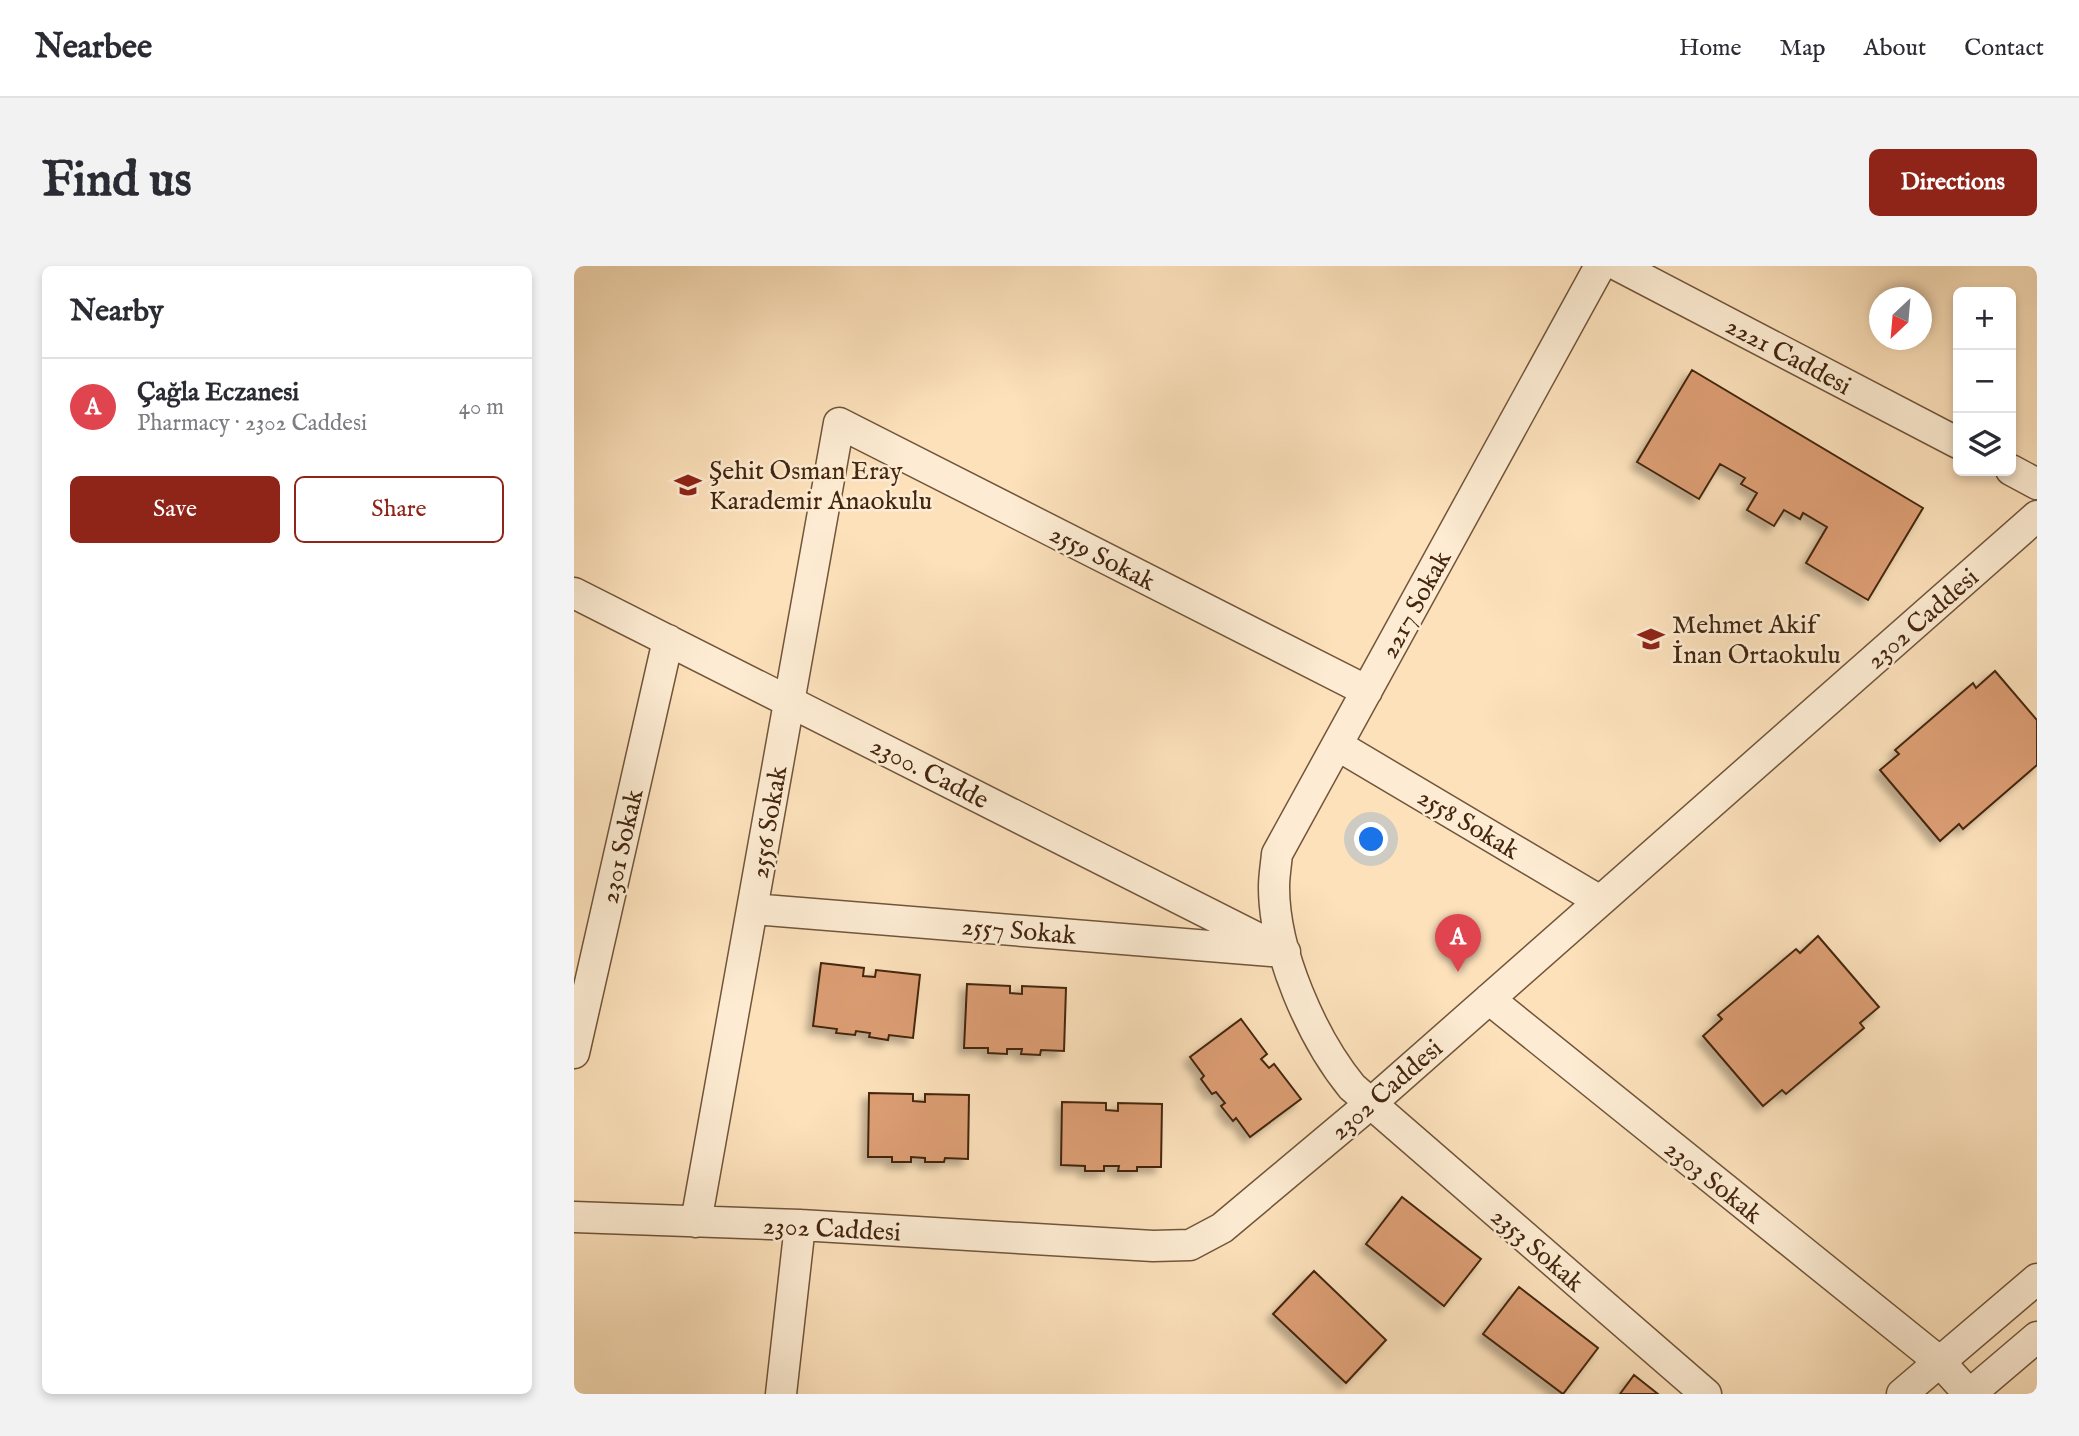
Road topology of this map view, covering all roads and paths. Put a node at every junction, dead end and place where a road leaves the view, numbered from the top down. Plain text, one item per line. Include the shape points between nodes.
1 (1600, 266) edge
2 (1619, 266) edge
3 (839, 423) joint
4 (1953, 440) edge
5 (2016, 473) edge
6 (2037, 484) edge
7 (2037, 516) edge
8 (574, 593) edge
9 (668, 639) junction
10 (1367, 691) junction
11 (790, 701) junction
12 (1337, 745) junction
13 (1600, 901) junction
14 (752, 909) junction
15 (1285, 952) junction
16 (1489, 999) junction
17 (574, 1053) edge
18 (1370, 1104) junction
19 (574, 1217) edge
20 (696, 1222) junction
21 (800, 1225) junction
22 (2037, 1279) edge
23 (2037, 1337) edge
24 (1940, 1362) junction
25 (781, 1394) edge
26 (1706, 1394) edge
27 (1902, 1394) edge
28 (1970, 1394) edge

1 - 10 street, 2217 Sokak
2 - 4 street, 2221 Caddesi
3 - 10 street, 2559 Sokak
3 - 11 street, 2556 Sokak
5 - 6 street
7 - 13 street, 2302 Caddesi
8 - 9 street, 2300. Cadde
9 - 11 street, 2300. Cadde
9 - 17 street, 2301 Sokak
10 - 12 street, 2217 Sokak
11 - 14 street, 2556 Sokak
11 - 15 street, 2300. Cadde
12 - 13 street, 2558 Sokak
12 - 15 street, 2217 Sokak via 1278,854 1274,887
13 - 16 street, 2302 Caddesi
14 - 15 street, 2557 Sokak
14 - 20 street, 2556 Sokak
15 - 18 street, 2353 Sokak via 1320,1041 1336,1068
16 - 18 street, 2302 Caddesi
16 - 24 street, 2303 Sokak
18 - 21 street, 2302 Caddesi via 1222,1228 1190,1245
18 - 26 street, 2353 Sokak
19 - 20 street, 2302 Caddesi
20 - 21 street, 2302 Caddesi
21 - 25 street
22 - 24 street
23 - 28 street
24 - 27 street
24 - 28 street, 2303 Sokak

